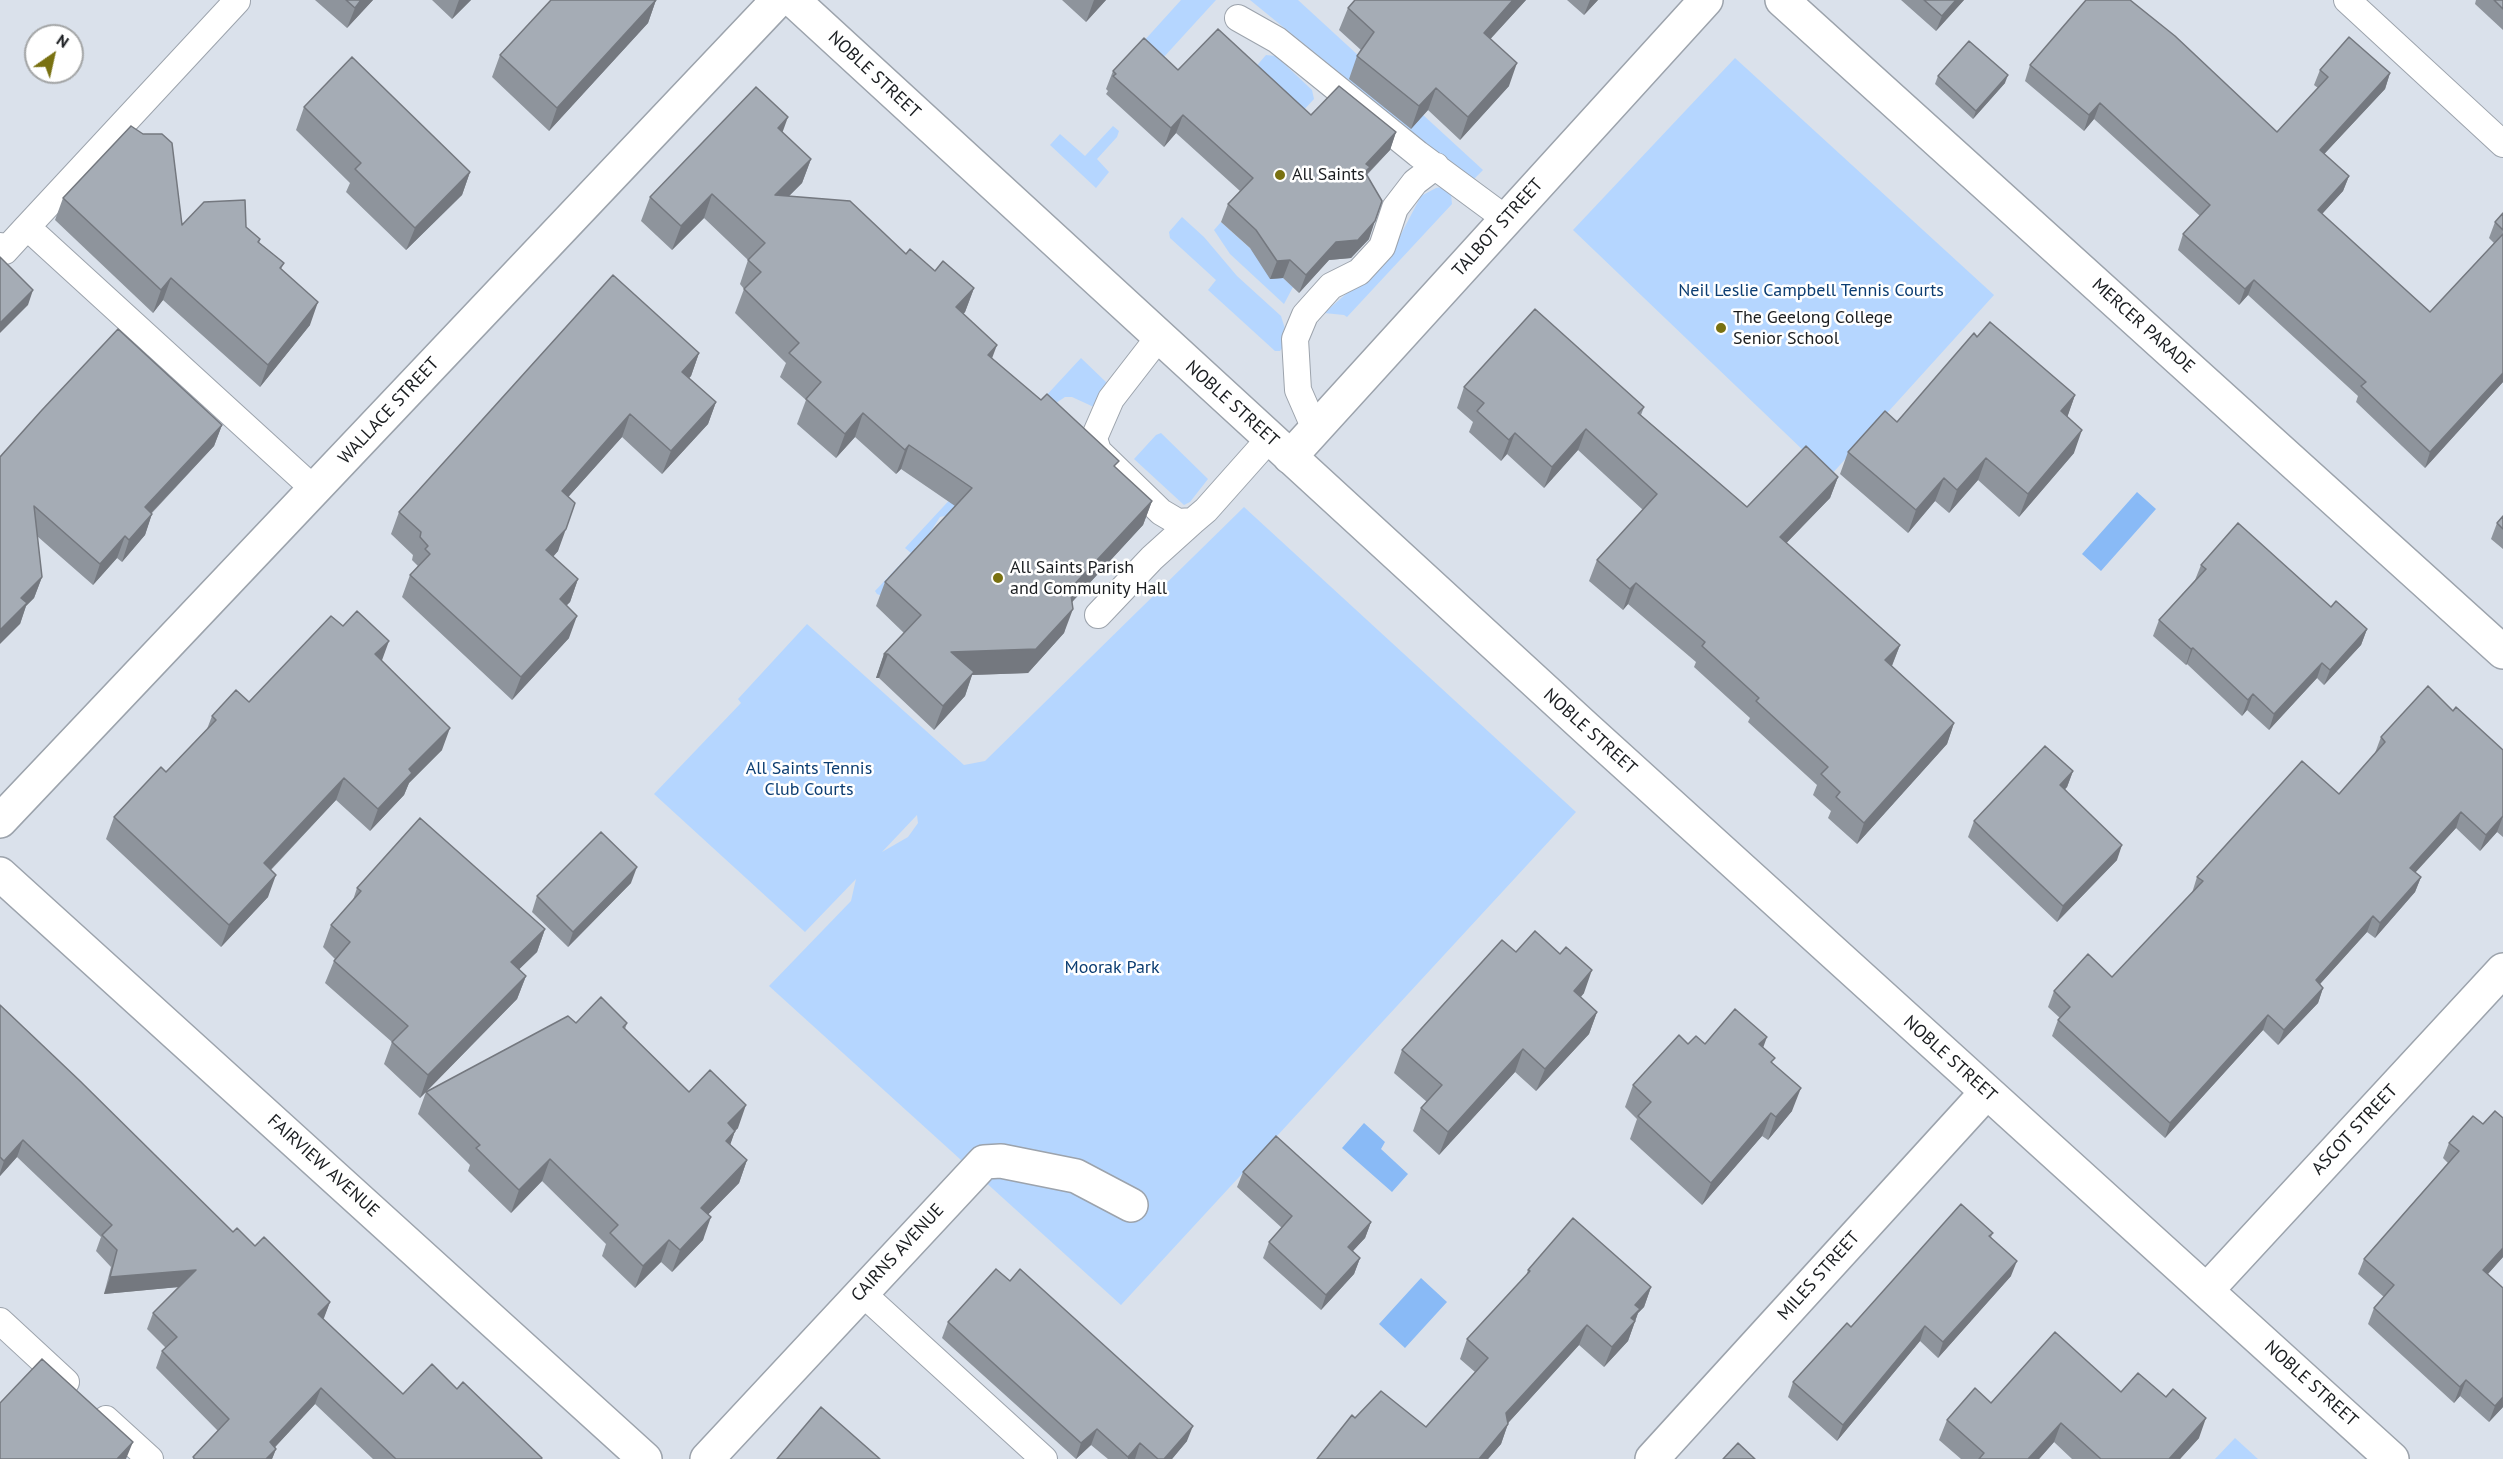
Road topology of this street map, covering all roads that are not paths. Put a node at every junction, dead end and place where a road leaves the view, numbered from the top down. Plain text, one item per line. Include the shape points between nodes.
1 (778, 0) edge
2 (792, 0) edge
3 (1706, 0) edge
4 (1782, 0) edge
5 (2347, 0) edge
6 (237, 1) edge
7 (1238, 18) dead end
8 (2503, 144) edge
9 (1436, 166) junction
10 (1506, 219) junction
11 (27, 227) junction
12 (0, 246) edge
13 (1159, 337) junction
14 (1315, 429) junction
15 (1280, 447) junction
16 (315, 490) junction
17 (1193, 521) junction
18 (1098, 615) dead end
19 (2503, 652) edge
20 (0, 821) edge
21 (0, 874) edge
22 (2503, 970) edge
23 (1986, 1093) junction
24 (1131, 1205) dead end
25 (2207, 1290) junction
26 (861, 1292) junction
27 (0, 1321) edge
28 (150, 1459) edge
29 (645, 1459) edge
30 (707, 1459) edge
31 (1044, 1459) edge
32 (1652, 1459) edge
33 (2392, 1459) edge

1 - 16 street, WALLACE STREET
2 - 13 street, NOBLE STREET
3 - 10 street, TALBOT STREET
4 - 19 street, MERCER PARADE
5 - 8 lane
6 - 11 lane
7 - 9 lane via 1277,40
9 - 10 lane
9 - 14 lane via 1415,182 1395,208 1382,247 1359,272 1331,286 1305,315 1295,339 1298,390
10 - 14 street, TALBOT STREET
11 - 12 lane via 5,250
11 - 16 lane
13 - 15 street, NOBLE STREET
13 - 17 lane via 1086,433 1098,451 1161,512 1178,522
14 - 15 street, TALBOT STREET
15 - 17 lane
15 - 23 street, NOBLE STREET
16 - 20 street, WALLACE STREET
17 - 18 lane
21 - 29 street, FAIRVIEW AVENUE
22 - 25 street, ASCOT STREET
23 - 25 street, NOBLE STREET
23 - 32 street, MILES STREET
24 - 26 street, CAIRNS AVENUE via 1076,1176 1001,1161 984,1162
25 - 33 street, NOBLE STREET
26 - 30 street, CAIRNS AVENUE
26 - 31 lane
27 - 28 lane

